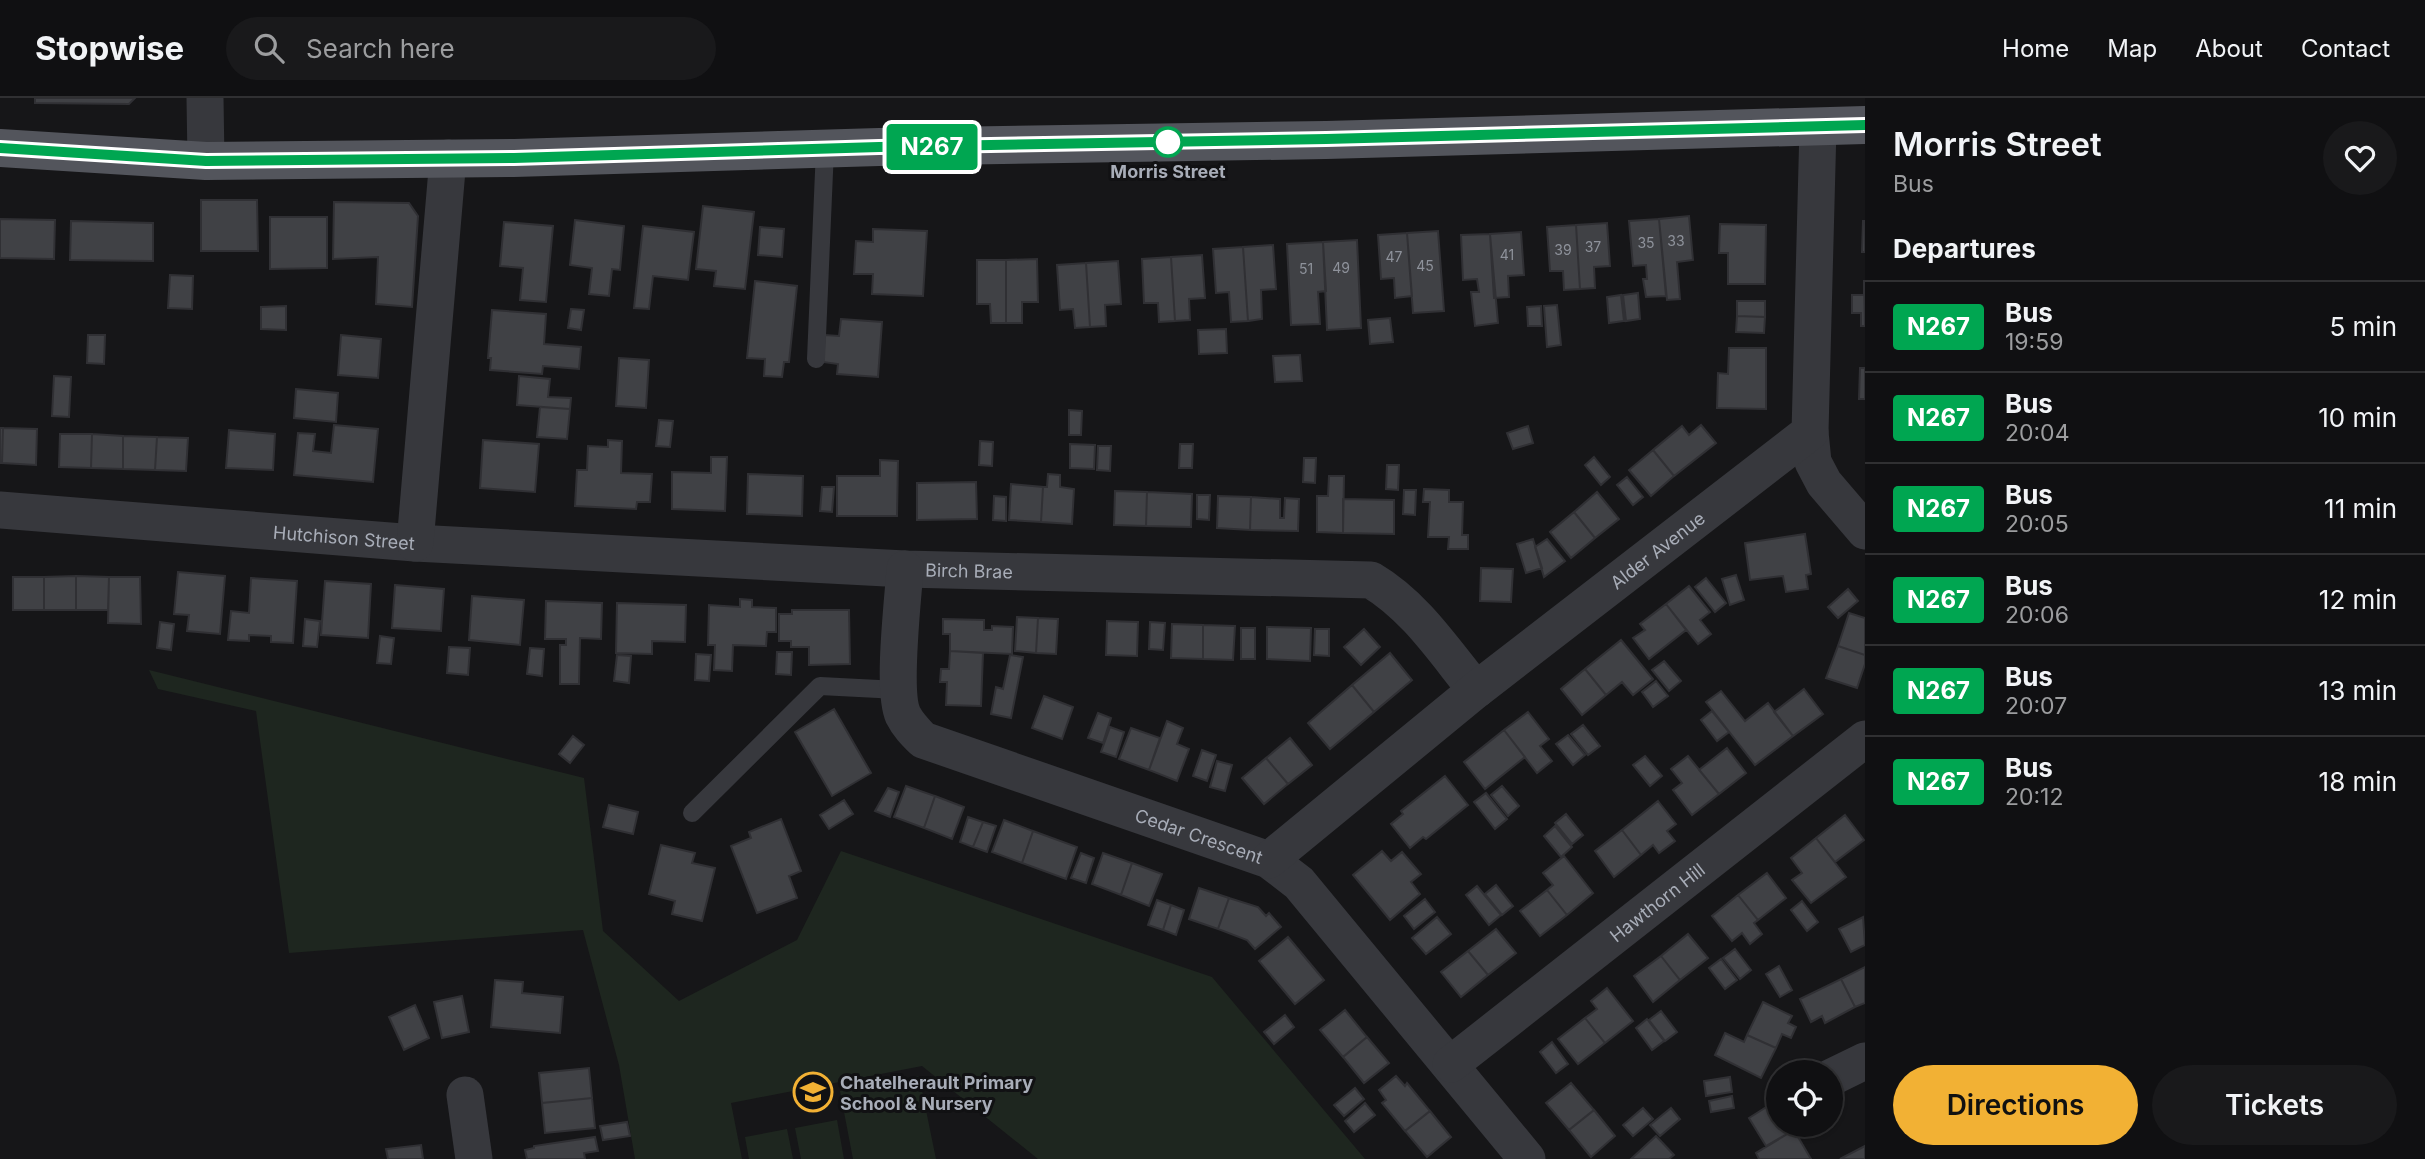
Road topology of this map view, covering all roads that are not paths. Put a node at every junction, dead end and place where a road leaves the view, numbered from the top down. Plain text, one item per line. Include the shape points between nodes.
1 (205, 98) edge
2 (1865, 125) edge
3 (1818, 127) junction
4 (0, 148) edge
5 (825, 149) junction
6 (447, 158) junction
7 (206, 161) junction
8 (816, 359) dead end
9 (1810, 432) junction
10 (4, 514) edge
11 (1865, 531) edge
12 (415, 543) junction
13 (905, 569) junction
14 (898, 690) junction
15 (1476, 690) junction
16 (1865, 739) edge
17 (692, 813) dead end
18 (1269, 860) junction
19 (1865, 1061) edge
20 (1451, 1064) junction
21 (1843, 1072) edge
22 (466, 1095) dead end
23 (474, 1159) edge
24 (1527, 1159) edge

1 - 7 street
2 - 3 main road
3 - 5 main road
3 - 9 street
4 - 7 main road
5 - 6 main road
5 - 8 lane
6 - 7 main road
6 - 12 street, Hutchison Street
9 - 11 street via 1813,462 1824,483
9 - 15 street, Alder Avenue
10 - 12 street, Hutchison Street
12 - 13 street, Birch Brae
13 - 14 street, Cedar Crescent
13 - 15 street, Birch Brae via 1371,580 1412,612
14 - 17 lane via 820,686
14 - 18 street, Cedar Crescent via 901,713 923,740
15 - 18 street, Alder Avenue
16 - 20 street, Hawthorn Hill
18 - 20 street, Cedar Crescent via 1299,883
19 - 21 street
20 - 24 street, Cedar Crescent
22 - 23 street

